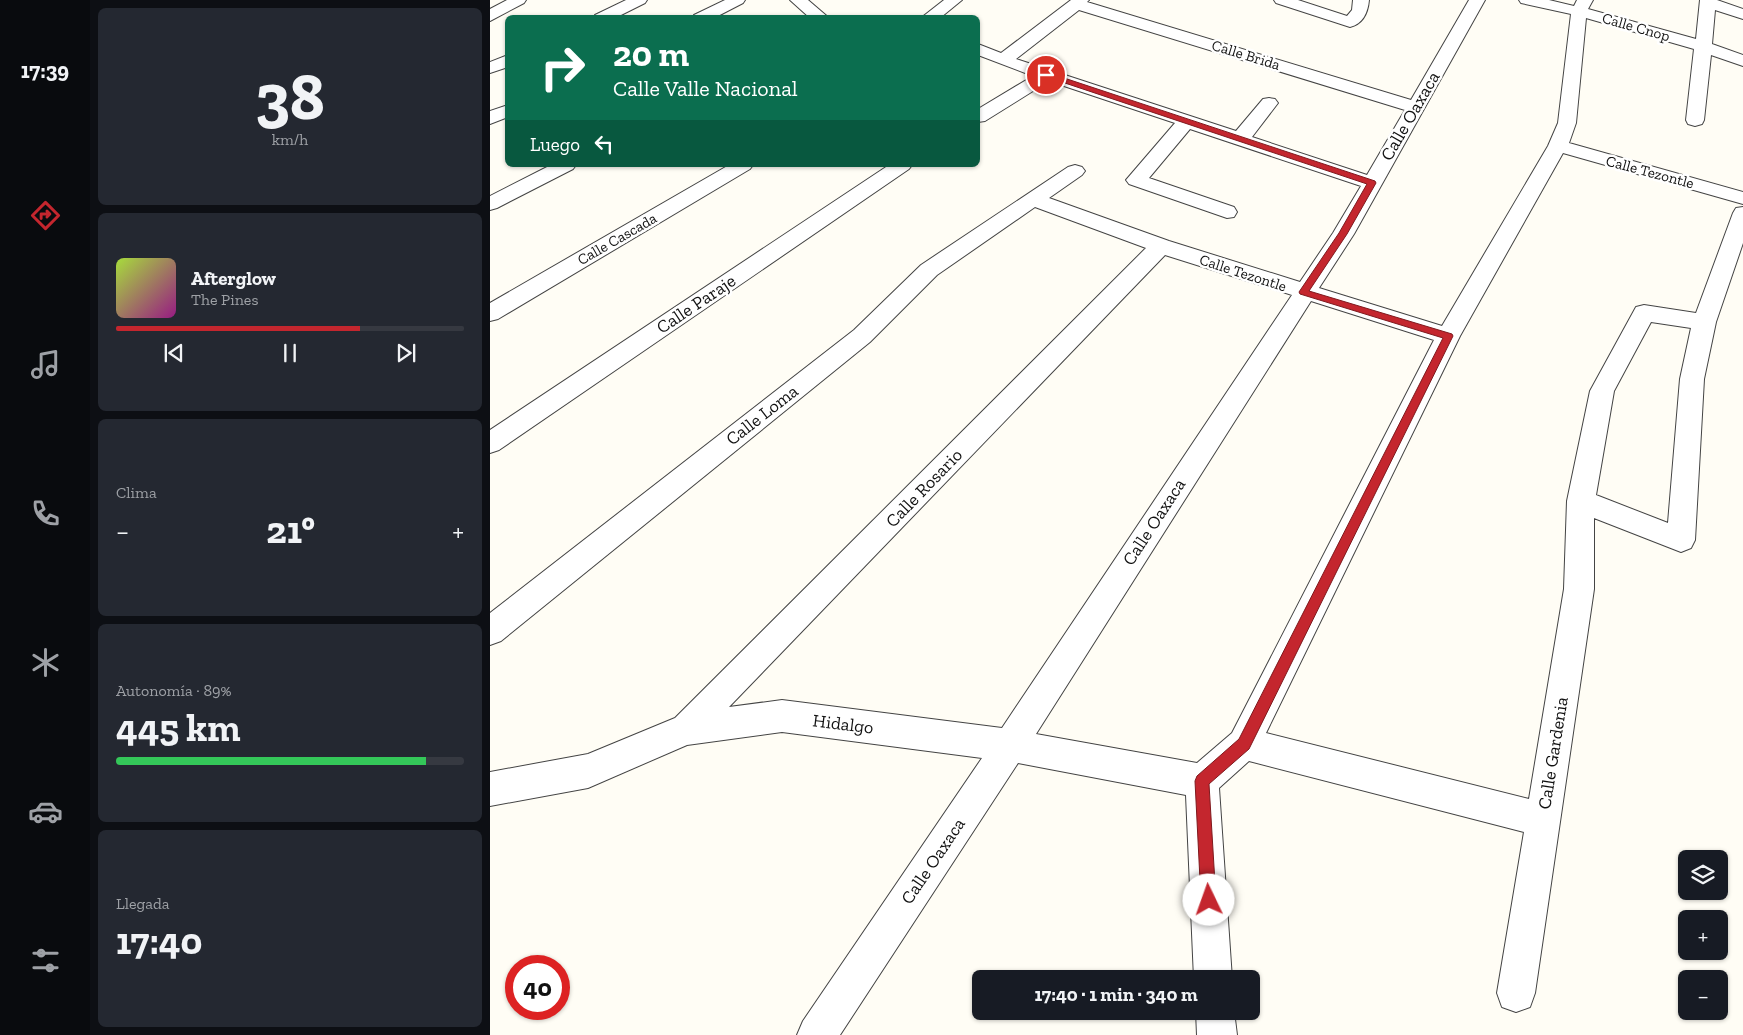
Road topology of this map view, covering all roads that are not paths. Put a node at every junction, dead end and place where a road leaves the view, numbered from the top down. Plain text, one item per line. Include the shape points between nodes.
1 (518, 0) edge
2 (640, 0) edge
3 (737, 0) edge
4 (954, 0) edge
5 (1282, 0) edge
6 (1361, 0) edge
7 (1477, 0) edge
8 (1528, 0) edge
9 (803, 1) edge
10 (1708, 1) edge
11 (1079, 2) edge
12 (1582, 5) edge
13 (1743, 14) edge
14 (608, 15) edge
15 (706, 15) edge
16 (818, 15) edge
17 (933, 15) edge
18 (490, 16) edge
19 (1703, 46) junction
20 (980, 50) edge
21 (1003, 60) junction
22 (505, 61) edge
23 (1743, 61) edge
24 (490, 68) edge
25 (1046, 75) junction
26 (1269, 103) dead end
27 (1416, 107) junction
28 (505, 111) edge
29 (980, 116) edge
30 (490, 118) edge
31 (1695, 120) dead end
32 (1187, 121) junction
33 (1240, 139) junction
34 (1558, 146) junction
35 (562, 167) edge
36 (740, 167) edge
37 (899, 167) edge
38 (1075, 171) dead end
39 (1372, 183) junction
40 (1743, 198) edge
41 (1032, 199) junction
42 (490, 204) edge
43 (1227, 212) dead end
44 (1743, 213) edge
45 (1161, 246) junction
46 (1304, 292) junction
47 (490, 313) edge
48 (1704, 322) junction
49 (1448, 336) junction
50 (490, 443) edge
51 (1581, 500) junction
52 (490, 632) edge
53 (686, 729) junction
54 (1244, 744) junction
55 (1010, 746) junction
56 (1202, 781) junction
57 (490, 789) edge
58 (1542, 819) junction
59 (1212, 970) edge
60 (1516, 993) dead end
61 (1215, 1020) edge
62 (817, 1035) edge
63 (1216, 1035) edge

1 - 18 street
2 - 14 street
3 - 15 street
4 - 17 street
5 - 6 street via 1350,22 1360,11
7 - 27 street, Calle Oaxaca
8 - 12 street, Calle Cnop
9 - 16 street
10 - 13 street
10 - 19 street
11 - 21 street
11 - 27 street, Calle Brida
12 - 19 street, Calle Cnop
12 - 34 street via 1566,123
19 - 23 street, Calle Cnop
19 - 31 street
20 - 21 street
21 - 25 street
22 - 24 street
25 - 29 street
25 - 32 street
26 - 33 street
27 - 39 street, Calle Oaxaca
28 - 30 street
32 - 33 street
32 - 43 street via 1136,180
33 - 39 street
34 - 40 street, Calle Tezontle
34 - 49 street
35 - 42 street
36 - 47 street, Calle Cascada
37 - 50 street, Calle Paraje
38 - 41 street, Calle Loma
39 - 46 street, Calle Oaxaca
41 - 45 street, Calle Tezontle
41 - 52 street, Calle Loma via 928,270 862,336
44 - 48 street
45 - 46 street, Calle Tezontle
45 - 53 street, Calle Rosario
46 - 49 street, Calle Tezontle
46 - 55 street, Calle Oaxaca
48 - 51 street, Calle Gardenia via 1644,313 1602,391
48 - 51 street via 1692,379 1681,540
49 - 54 street
51 - 58 street, Calle Gardenia via 1579,589
53 - 55 street, Hidalgo via 782,716
53 - 57 street, Hidalgo via 588,771
54 - 56 street
54 - 58 street, Calle Gardenia
55 - 56 street, Hidalgo
55 - 62 street, Calle Oaxaca
56 - 59 street
58 - 60 street
61 - 63 street

